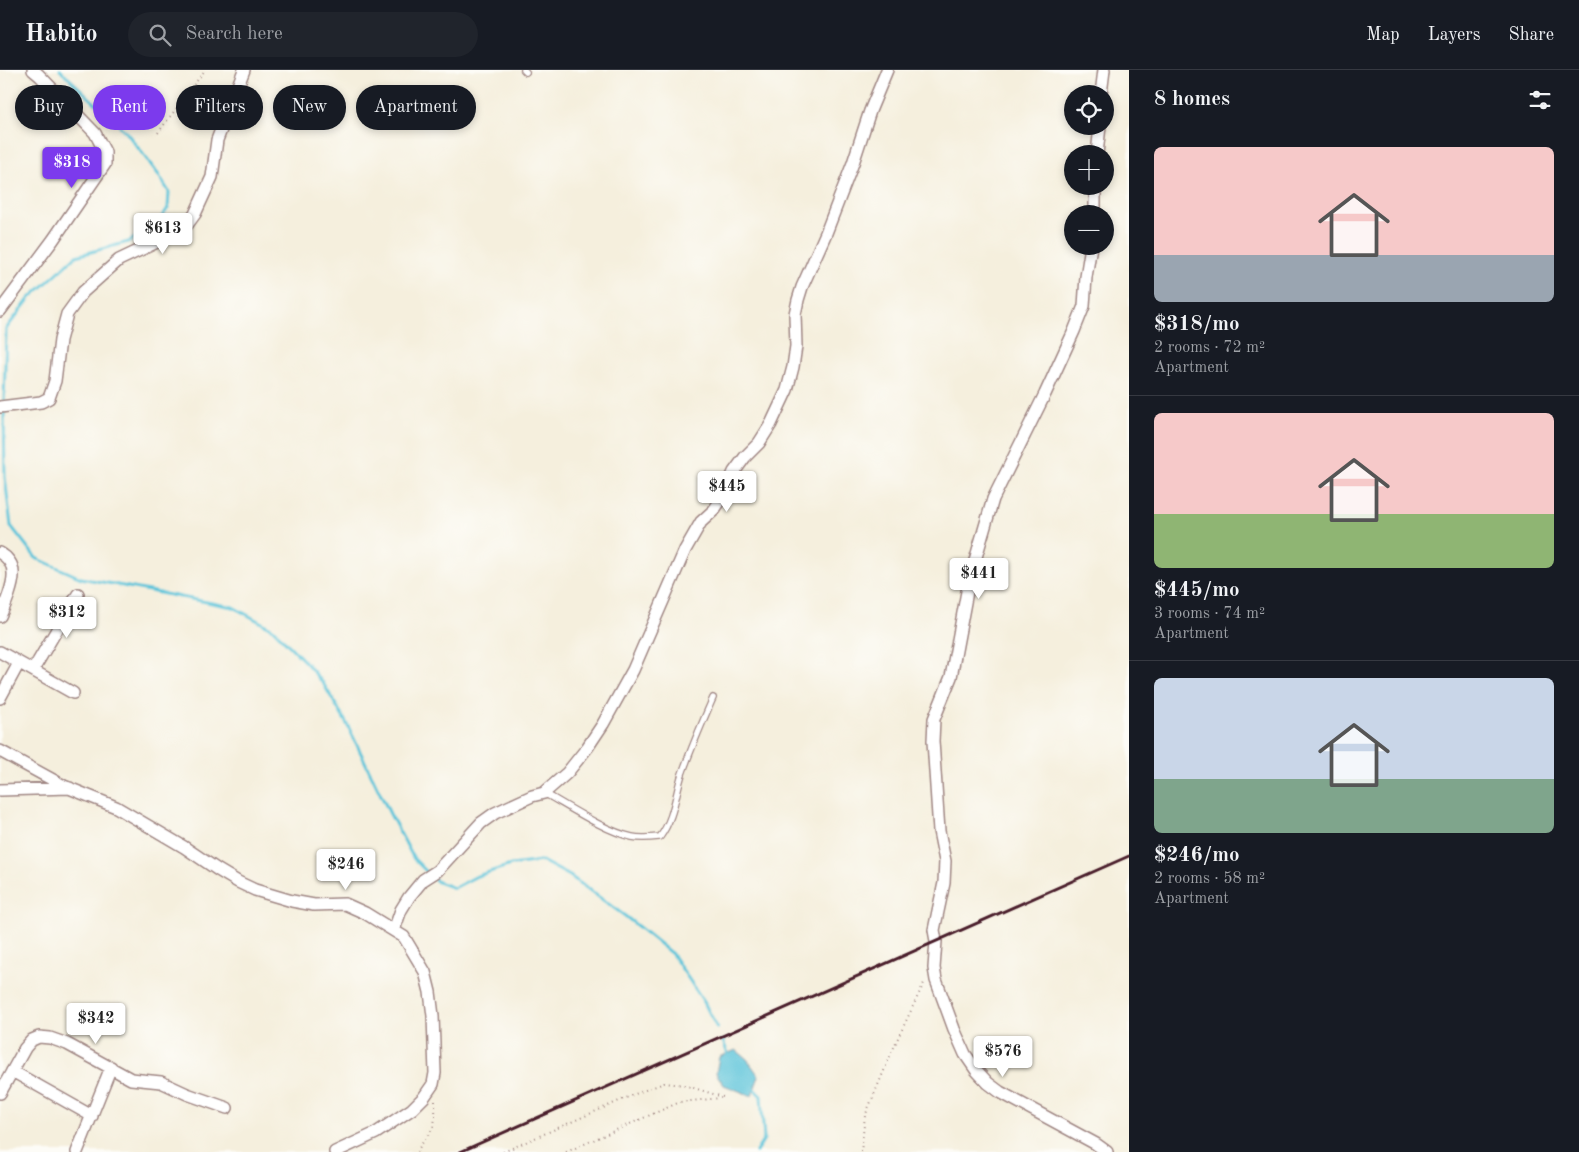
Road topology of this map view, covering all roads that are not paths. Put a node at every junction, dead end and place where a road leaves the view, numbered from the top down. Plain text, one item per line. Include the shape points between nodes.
1 (33, 70) edge
2 (244, 70) edge
3 (887, 70) edge
4 (1104, 70) edge
5 (1102, 85) edge
6 (1090, 255) edge
7 (0, 311) edge
8 (0, 406) edge
9 (0, 553) edge
10 (78, 594) dead end
11 (0, 616) edge
12 (0, 652) edge
13 (19, 662) junction
14 (33, 670) junction
15 (73, 693) dead end
16 (0, 698) edge
17 (712, 698) dead end
18 (0, 752) edge
19 (71, 788) junction
20 (0, 790) edge
21 (544, 793) junction
22 (394, 930) junction
23 (111, 1067) junction
24 (12, 1071) junction
25 (0, 1093) edge
26 (227, 1108) dead end
27 (92, 1116) junction
28 (77, 1152) edge
29 (335, 1152) edge
30 (1107, 1152) edge

1 - 7 street via 94,133 105,152 105,164
2 - 8 street via 217,140 212,177 195,214 176,233 119,260 83,292 67,314 49,398 41,402
3 - 21 street via 826,233 802,287 795,314 793,367 787,390 771,424 734,472 719,503 701,522 685,550 633,670 604,724 567,773
4 - 5 street
6 - 30 street via 1084,306 993,499 969,582 950,676 934,719 939,831 946,861 934,930 934,968 954,1029 976,1070 988,1083
9 - 11 street via 6,556 13,573
10 - 14 street
12 - 13 street
13 - 14 street
13 - 16 street
14 - 15 street
17 - 21 lane via 682,776 673,812 660,836 633,837 614,831
18 - 19 street
19 - 20 street
19 - 22 street via 116,807 255,890 314,905 345,904
21 - 22 street via 495,813 481,823 409,897
22 - 29 street via 404,937 425,972 434,1035 433,1084 412,1109 376,1133
23 - 24 street via 67,1044 39,1036 25,1048
23 - 26 street via 131,1079 161,1082
23 - 27 street
24 - 25 street
24 - 27 street
27 - 28 street

